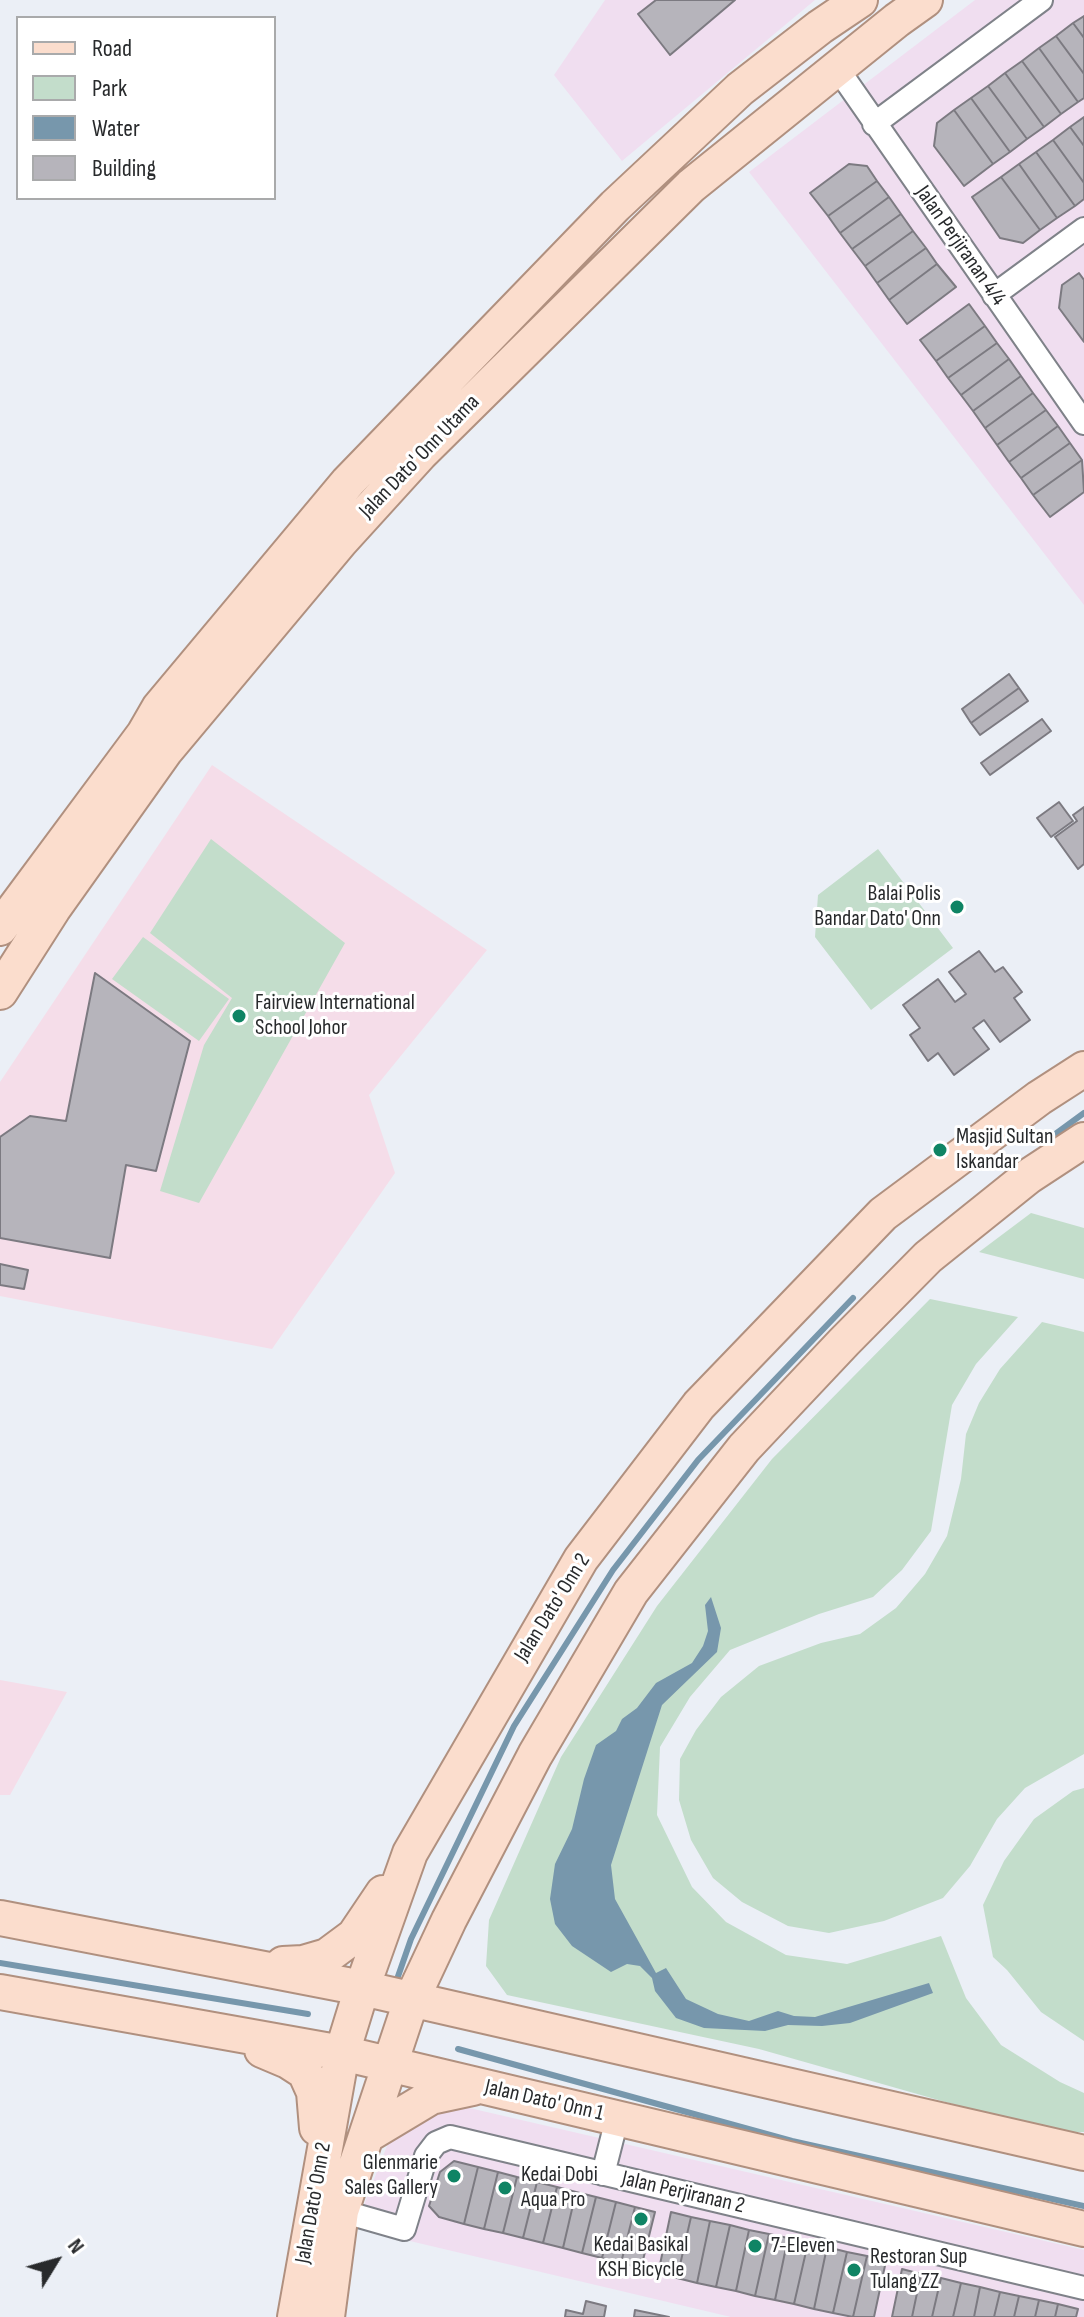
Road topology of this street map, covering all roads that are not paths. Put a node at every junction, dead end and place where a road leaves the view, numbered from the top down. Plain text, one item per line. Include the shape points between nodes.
1 (860, 0) edge
2 (925, 0) edge
3 (1041, 0) edge
4 (837, 68) junction
5 (874, 124) junction
6 (1084, 229) edge
7 (994, 295) junction
8 (1084, 423) edge
9 (0, 928) edge
10 (0, 992) edge
11 (1084, 1069) edge
12 (1084, 1140) edge
13 (410, 1853) junction
14 (0, 1918) edge
15 (449, 1920) junction
16 (250, 1965) junction
17 (362, 1988) junction
18 (0, 1992) edge
19 (411, 2001) junction
20 (481, 2015) junction
21 (203, 2027) junction
22 (342, 2053) junction
23 (388, 2066) junction
24 (481, 2086) junction
25 (617, 2119) junction
26 (366, 2136) junction
27 (1084, 2153) edge
28 (603, 2174) junction
29 (328, 2206) junction
30 (1084, 2229) edge
31 (1084, 2288) edge
32 (295, 2317) edge
33 (327, 2317) edge

1 - 9 main road, Jalan Dato' Onn Utama via 740,89 615,206 348,482 159,708
2 - 4 main road, Jalan Dato' Onn Utama
3 - 5 street
4 - 5 street, Jalan Perjiranan 4/4
4 - 10 main road, Jalan Dato' Onn Utama via 691,186 430,444 340,542 166,750
5 - 7 street, Jalan Perjiranan 4/4
6 - 7 street
7 - 8 street, Jalan Perjiranan 4/4
11 - 13 main road, Jalan Dato' Onn 2 via 883,1214 699,1405 581,1559
12 - 15 main road, Jalan Dato' Onn 2 via 1029,1176 928,1257 744,1448 631,1592 535,1755
13 - 16 main road via 354,1936 327,1956 303,1963
13 - 17 main road, Jalan Dato' Onn 2
14 - 16 main road
15 - 19 main road, Jalan Dato' Onn 2
15 - 20 main road via 448,1975
16 - 17 main road
17 - 19 main road
17 - 22 main road, Jalan Dato' Onn 2
18 - 21 main road, Jalan Dato' Onn 1
19 - 20 main road
19 - 23 main road, Jalan Dato' Onn 2
20 - 27 main road
21 - 22 main road, Jalan Dato' Onn 1
21 - 29 main road via 305,2072 314,2092
22 - 23 main road, Jalan Dato' Onn 1
22 - 29 main road, Jalan Dato' Onn 2
23 - 24 main road, Jalan Dato' Onn 1
23 - 26 main road, Jalan Dato' Onn 2
24 - 25 main road, Jalan Dato' Onn 1
24 - 26 main road via 431,2097
25 - 28 street
25 - 30 main road, Jalan Dato' Onn 1
26 - 29 main road, Jalan Dato' Onn 2
28 - 29 street, Jalan Perjiranan 2 via 450,2137 426,2156 404,2229
28 - 31 street, Jalan Perjiranan 2
29 - 32 main road, Jalan Dato' Onn 2
29 - 33 main road, Jalan Dato' Onn 2

